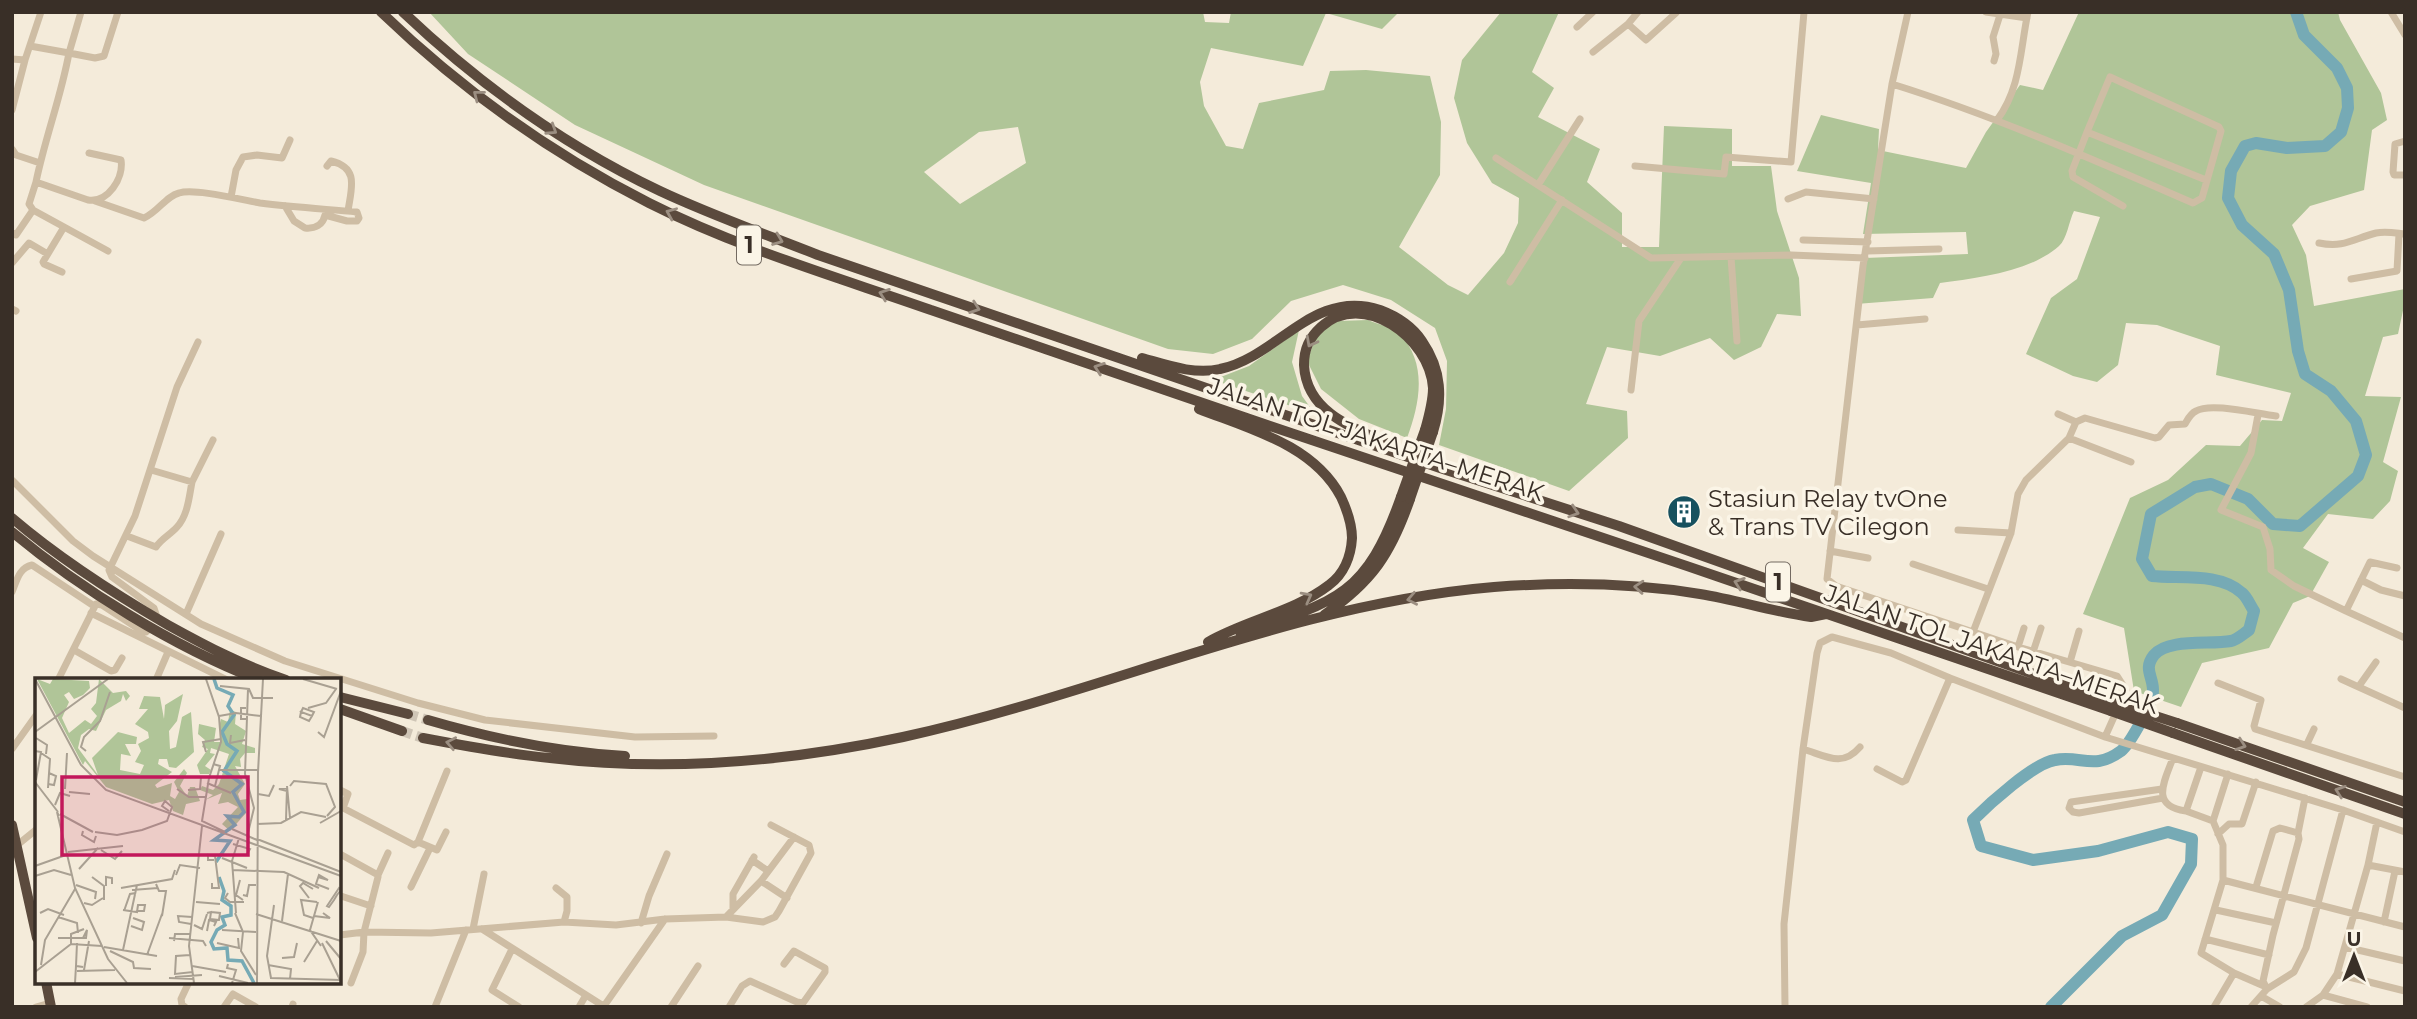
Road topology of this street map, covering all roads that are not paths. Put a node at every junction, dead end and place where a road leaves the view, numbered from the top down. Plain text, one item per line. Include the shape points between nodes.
1 (41, 12) edge
2 (118, 12) edge
3 (381, 12) edge
4 (402, 12) edge
5 (1593, 12) edge
6 (1638, 12) edge
7 (1804, 12) edge
8 (1908, 12) edge
9 (1986, 12) edge
10 (2391, 12) edge
11 (78, 13) edge
12 (1676, 13) edge
13 (2000, 15) junction
14 (2027, 15) edge
15 (1628, 24) junction
16 (1577, 27) dead end
17 (2405, 35) edge
18 (30, 47) junction
19 (1593, 52) dead end
20 (69, 53) junction
21 (12, 59) edge
22 (25, 60) junction
23 (1994, 61) dead end
24 (1892, 84) junction
25 (12, 110) edge
26 (1580, 119) dead end
27 (1997, 120) junction
28 (2087, 132) junction
29 (290, 140) dead end
30 (2405, 141) edge
31 (12, 149) edge
32 (89, 153) dead end
33 (2078, 154) junction
34 (1496, 158) dead end
35 (40, 163) junction
36 (327, 166) dead end
37 (1635, 166) dead end
38 (2405, 176) edge
39 (2206, 180) junction
40 (36, 182) junction
41 (1538, 185) junction
42 (231, 197) junction
43 (1788, 199) dead end
44 (1874, 199) junction
45 (1562, 200) junction
46 (95, 201) junction
47 (285, 206) junction
48 (2123, 206) dead end
49 (33, 210) junction
50 (348, 211) junction
51 (322, 212) junction
52 (64, 227) junction
53 (14, 234) edge
54 (2402, 234) edge
55 (1803, 240) dead end
56 (29, 243) junction
57 (2319, 243) dead end
58 (1939, 248) dead end
59 (1866, 250) junction
60 (108, 251) dead end
61 (46, 253) junction
62 (1731, 257) junction
63 (1681, 258) junction
64 (12, 263) edge
65 (62, 272) dead end
66 (2351, 279) dead end
67 (1510, 282) dead end
68 (1925, 319) dead end
69 (1857, 325) junction
70 (1737, 341) dead end
71 (198, 342) dead end
72 (1089, 347) junction
73 (1164, 390) junction
74 (1631, 390) dead end
75 (2058, 414) dead end
76 (2258, 415) junction
77 (2276, 416) dead end
78 (2076, 422) junction
79 (1429, 431) junction
80 (2070, 438) junction
81 (213, 440) dead end
82 (2131, 462) dead end
83 (1440, 468) junction
84 (151, 470) junction
85 (12, 480) edge
86 (192, 482) junction
87 (1406, 498) junction
88 (12, 518) edge
89 (1958, 530) dead end
90 (12, 532) edge
91 (2011, 533) junction
92 (221, 534) dead end
93 (127, 536) junction
94 (1830, 551) junction
95 (1868, 558) dead end
96 (1913, 565) dead end
97 (111, 567) junction
98 (2397, 568) dead end
99 (2361, 580) junction
100 (1988, 589) junction
101 (12, 592) edge
102 (2405, 596) edge
103 (93, 610) junction
104 (2346, 611) junction
105 (156, 614) dead end
106 (186, 614) junction
107 (1826, 614) junction
108 (1318, 618) junction
109 (150, 628) dead end
110 (2024, 628) dead end
111 (2040, 628) dead end
112 (2079, 631) dead end
113 (1973, 632) junction
114 (2405, 638) edge
115 (1208, 642) junction
116 (2018, 648) junction
117 (74, 650) junction
118 (169, 652) junction
119 (2033, 652) junction
120 (122, 658) dead end
121 (2070, 662) junction
122 (2376, 663) dead end
123 (59, 678) edge
124 (157, 678) edge
125 (223, 678) edge
126 (254, 678) edge
127 (280, 678) edge
128 (336, 678) edge
129 (1950, 678) junction
130 (2341, 679) dead end
131 (341, 680) edge
132 (2218, 683) dead end
133 (2359, 686) junction
134 (341, 697) edge
135 (2113, 707) junction
136 (2405, 708) edge
137 (341, 709) edge
138 (408, 714) tunnel mouth
139 (35, 717) edge
140 (428, 720) tunnel mouth
141 (2175, 728) junction
142 (2314, 729) dead end
143 (402, 731) tunnel mouth
144 (714, 736) dead end
145 (2108, 737) junction
146 (424, 738) tunnel mouth
147 (2307, 744) junction
148 (1860, 747) dead end
149 (12, 749) edge
150 (1803, 749) junction
151 (2170, 757) junction
152 (2200, 767) junction
153 (1877, 769) dead end
154 (447, 771) dead end
155 (2228, 774) junction
156 (2405, 777) edge
157 (2256, 782) junction
158 (341, 790) edge
159 (2163, 794) junction
160 (2305, 798) junction
161 (2405, 802) edge
162 (2343, 810) junction
163 (2186, 811) junction
164 (341, 812) edge
165 (2405, 814) edge
166 (2213, 821) junction
167 (2377, 822) junction
168 (12, 825) edge
169 (771, 825) dead end
170 (35, 831) edge
171 (446, 832) dead end
172 (2405, 832) edge
173 (2298, 833) junction
174 (2218, 834) junction
175 (794, 837) junction
176 (418, 842) junction
177 (16, 846) junction
178 (430, 848) junction
179 (387, 853) dead end
180 (667, 853) dead end
181 (341, 855) edge
182 (2368, 865) junction
183 (768, 871) junction
184 (2395, 871) junction
185 (2405, 872) edge
186 (484, 874) dead end
187 (378, 875) junction
188 (2224, 880) junction
189 (761, 881) junction
190 (411, 887) dead end
191 (2256, 887) junction
192 (556, 888) dead end
193 (2285, 894) junction
194 (341, 896) edge
195 (786, 898) junction
196 (2319, 905) junction
197 (371, 906) junction
198 (733, 910) junction
199 (2216, 910) junction
200 (2353, 914) junction
201 (726, 917) junction
202 (665, 919) junction
203 (564, 922) junction
204 (2384, 922) junction
205 (642, 923) junction
206 (2276, 923) junction
207 (2405, 927) edge
208 (35, 929) edge
209 (473, 929) junction
210 (364, 932) junction
211 (341, 935) edge
212 (2205, 939) junction
213 (2345, 947) junction
214 (512, 949) junction
215 (2269, 955) junction
216 (2405, 961) edge
217 (784, 964) dead end
218 (698, 966) dead end
219 (2234, 973) junction
220 (2337, 974) junction
221 (351, 983) dead end
222 (46, 984) edge
223 (188, 984) edge
224 (2264, 990) junction
225 (2405, 991) edge
226 (586, 995) junction
227 (2323, 995) junction
228 (50, 1005) edge
229 (36, 1007) edge
230 (184, 1007) edge
231 (225, 1007) edge
232 (256, 1007) edge
233 (435, 1007) edge
234 (519, 1007) edge
235 (579, 1007) edge
236 (604, 1007) edge
237 (671, 1007) edge
238 (729, 1007) edge
239 (1785, 1007) edge
240 (2214, 1007) edge
241 (2251, 1007) edge
242 (2280, 1007) edge
243 (2306, 1007) edge
244 (2367, 1007) edge

1 - 18 street
2 - 20 street via 102,58
73 -> 3 highway, JALAN TOL JAKARTA–MERAK / 1 via 817,271 652,205 520,128 425,55
4 -> 72 highway, JALAN TOL JAKARTA–MERAK / 1 via 530,116 583,151 659,190 818,255
5 - 16 street
6 - 15 street
7 - 37 street via 1791,162 1726,157 1724,174
8 - 24 street
9 - 13 street
10 - 17 street
11 - 20 street
12 - 15 street via 1646,40
13 - 14 street
13 - 23 street via 1993,37
14 - 27 street via 2016,85
15 - 19 street
18 - 20 street
18 - 22 street
20 - 35 street
21 - 22 street
22 - 25 street
24 - 27 street
24 - 44 street
26 - 41 street
27 - 33 street
28 - 33 street
28 - 39 street
28 - 39 street via 2108,79 2113,77 2219,127 2221,136
29 - 42 street via 282,158 243,157
30 - 38 street via 2395,144 2393,172
31 - 35 street via 16,155
32 - 46 street via 122,164 116,184
33 - 39 street via 2193,203 2202,198
33 - 48 street via 2073,177
34 - 41 street
35 - 40 street
36 - 50 street via 337,162 351,175
40 - 46 street
40 - 49 street via 29,204
41 - 45 street
42 - 46 street via 180,192 144,218
42 - 47 street
43 - 44 street via 1806,192
44 - 59 street
45 - 63 street via 1651,258
45 - 67 street
47 - 51 street
47 - 51 street via 305,228 323,222
49 - 52 street
49 - 53 street
50 - 51 street
50 - 51 street via 358,212 358,219 347,221
52 - 60 street
52 - 61 street
53 - 56 street
54 - 57 street via 2378,232 2334,246
54 - 66 street via 2397,271
55 - 59 street
56 - 61 street
56 - 64 street
58 - 59 street
59 - 62 street
59 - 69 street
61 - 65 street via 44,264
62 - 63 street
62 - 70 street
63 - 74 street via 1639,321
68 - 69 street
69 - 94 street
71 - 84 street via 177,387
72 - 79 highway via 1099,344 1185,369 1209,371 1260,352 1321,313 1352,306 1377,309 1411,328 1435,364 1440,404
72 - 83 highway, JALAN TOL JAKARTA–MERAK / 1
107 -> 73 highway, JALAN TOL JAKARTA–MERAK / 1
115 -> 73 highway via 1304,600 1329,584 1348,561 1351,524 1330,479 1305,456 1171,398
75 - 78 street
76 - 77 street
76 - 78 street via 2200,409 2185,424 2169,425 2155,438 2084,418
76 - 104 street via 2251,453 2222,510 2263,527 2271,570
78 - 80 street
79 -> 83 highway via 1431,375 1402,331 1378,318 1354,314 1337,316 1315,333 1304,361 1306,384 1314,398 1342,422
79 - 87 highway, bridge
80 - 82 street
80 - 91 street via 2025,480
81 - 86 street
83 -> 135 highway, JALAN TOL JAKARTA–MERAK / 1 via 1619,526
84 - 86 street
84 - 93 street
85 - 97 street via 73,541
86 - 93 street via 183,521 156,548
87 - 108 highway via 1396,535 1378,567 1355,592
87 - 115 highway via 1375,557 1349,587 1327,603
88 - 127 highway via 116,594 212,649
89 - 91 street
90 - 126 highway via 150,626
91 - 100 street
92 - 106 street
93 - 97 street
94 - 95 street
94 - 113 street via 1830,583
96 - 100 street
97 - 105 street via 112,577
97 - 106 street
98 - 99 street via 2372,562
99 - 102 street
99 - 104 street
100 - 113 street
101 - 103 street via 19,573 33,565
103 - 109 street via 102,605 144,632
103 - 117 street
103 - 118 street
104 - 114 street
106 - 128 street via 237,640
107 -> 108 highway via 1804,616 1701,594 1567,584 1432,595
107 - 135 highway, JALAN TOL JAKARTA–MERAK / 1
108 -> 146 highway via 1017,707 822,752 660,765 550,759
110 - 116 street
111 - 119 street
112 - 121 street
113 - 116 street
115 - 140 highway via 945,720 860,740 776,752 648,758 600,755 537,748
116 - 119 street
117 - 120 street via 108,670 115,670
117 - 123 street
118 - 124 street
118 - 125 street
119 - 121 street
121 - 145 street via 2113,674 2126,687
122 - 133 street
129 - 145 street
129 - 150 street via 1891,653 1840,638 1825,639 1817,653
129 - 153 street via 1906,780
130 - 133 street
131 - 144 street via 485,720 635,737
132 - 147 street via 2261,700 2255,729
133 - 136 street
134 - 138 highway
135 - 141 highway, JALAN TOL JAKARTA–MERAK / 1, bridge
137 - 143 highway
139 - 149 street
141 -> 161 highway, JALAN TOL JAKARTA–MERAK / 1
165 -> 141 highway, JALAN TOL JAKARTA–MERAK / 1
142 - 147 street
145 - 151 street
147 - 156 street
148 - 150 street via 1844,760
150 - 239 street via 1784,924
151 - 152 street
151 - 159 street
152 - 155 street
152 - 163 street
154 - 176 street
155 - 157 street
155 - 166 street
157 - 160 street
157 - 174 street via 2242,824 2230,824
158 - 164 street via 348,794
159 - 159 street via 2071,802 2069,808 2079,813
159 - 163 street via 2172,809
160 - 162 street
160 - 173 street
162 - 167 street
162 - 196 street
163 - 166 street
164 - 176 street via 411,845
166 - 174 street
167 - 172 street
167 - 182 street
168 - 177 highway
169 - 175 street
170 - 177 street
171 - 178 street via 438,850
173 - 191 street via 2280,828 2273,831
173 - 193 street
174 - 188 street via 2223,845
175 - 183 street
175 - 195 street via 808,845 811,853
176 - 178 street
177 - 208 highway
178 - 190 street
179 - 187 street
180 - 205 street
181 - 187 street
182 - 184 street
182 - 200 street
183 - 189 street
183 - 198 street via 753,859 733,894
184 - 185 street
184 - 204 street
186 - 209 street
187 - 197 street
188 - 191 street
188 - 199 street
189 - 195 street
189 - 198 street
191 - 193 street
192 - 203 street via 567,897
193 - 196 street
193 - 206 street
194 - 197 street
195 - 201 street via 770,920
196 - 200 street
196 - 224 street via 2298,965
197 - 210 street
198 - 201 street
199 - 206 street
199 - 212 street
200 - 204 street
200 - 213 street
201 - 202 street
202 - 205 street
202 - 236 street
203 - 205 street
203 - 209 street
204 - 207 street
206 - 215 street
209 - 210 street
209 - 214 street
209 - 233 street
210 - 211 street
210 - 221 street via 363,952
212 - 215 street
212 - 219 street via 2201,953
213 - 216 street
213 - 220 street
214 - 226 street
214 - 234 street via 492,990
215 - 224 street
217 - 238 street via 794,951 825,968 803,1003 750,981
218 - 237 street
219 - 224 street
219 - 240 street
220 - 225 street
220 - 227 street
222 - 228 highway
223 - 230 street via 181,999
224 - 241 street
224 - 242 street
226 - 235 street
226 - 236 street
227 - 243 street
227 - 244 street
228 - 229 street
231 - 232 street via 233,994

